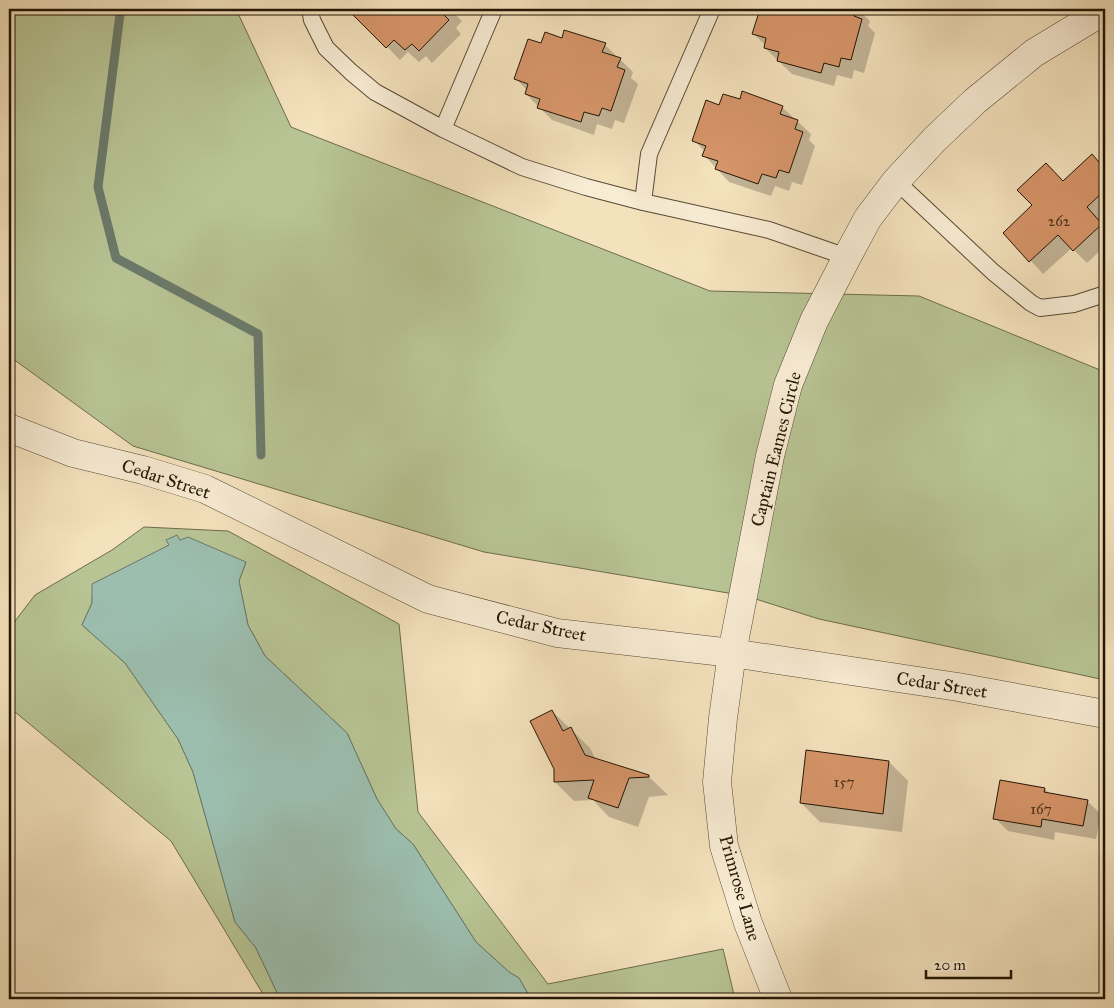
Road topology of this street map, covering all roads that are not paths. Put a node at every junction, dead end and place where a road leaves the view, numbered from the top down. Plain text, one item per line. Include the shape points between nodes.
1 (310, 9) edge
2 (494, 9) edge
3 (712, 9) edge
4 (1089, 14) edge
5 (443, 129) junction
6 (896, 181) junction
7 (643, 202) junction
8 (847, 257) junction
9 (1105, 294) edge
10 (9, 428) edge
11 (732, 653) junction
12 (1105, 714) edge
13 (778, 999) edge

1 - 5 lane via 326,48 352,72 375,92
2 - 5 lane
3 - 7 lane via 649,154
4 - 6 street, Captain Eames Circle via 975,101
5 - 7 lane via 522,167
6 - 8 street, Captain Eames Circle via 868,218
6 - 9 lane via 993,272 1040,308 1074,304
7 - 8 lane via 769,230
8 - 11 street, Captain Eames Circle via 814,321 788,385 770,456
10 - 11 street, Cedar Street via 74,453 205,489 428,600 557,633
11 - 12 street, Cedar Street via 958,686
11 - 13 street, Primrose Lane via 717,782 724,846 748,922

